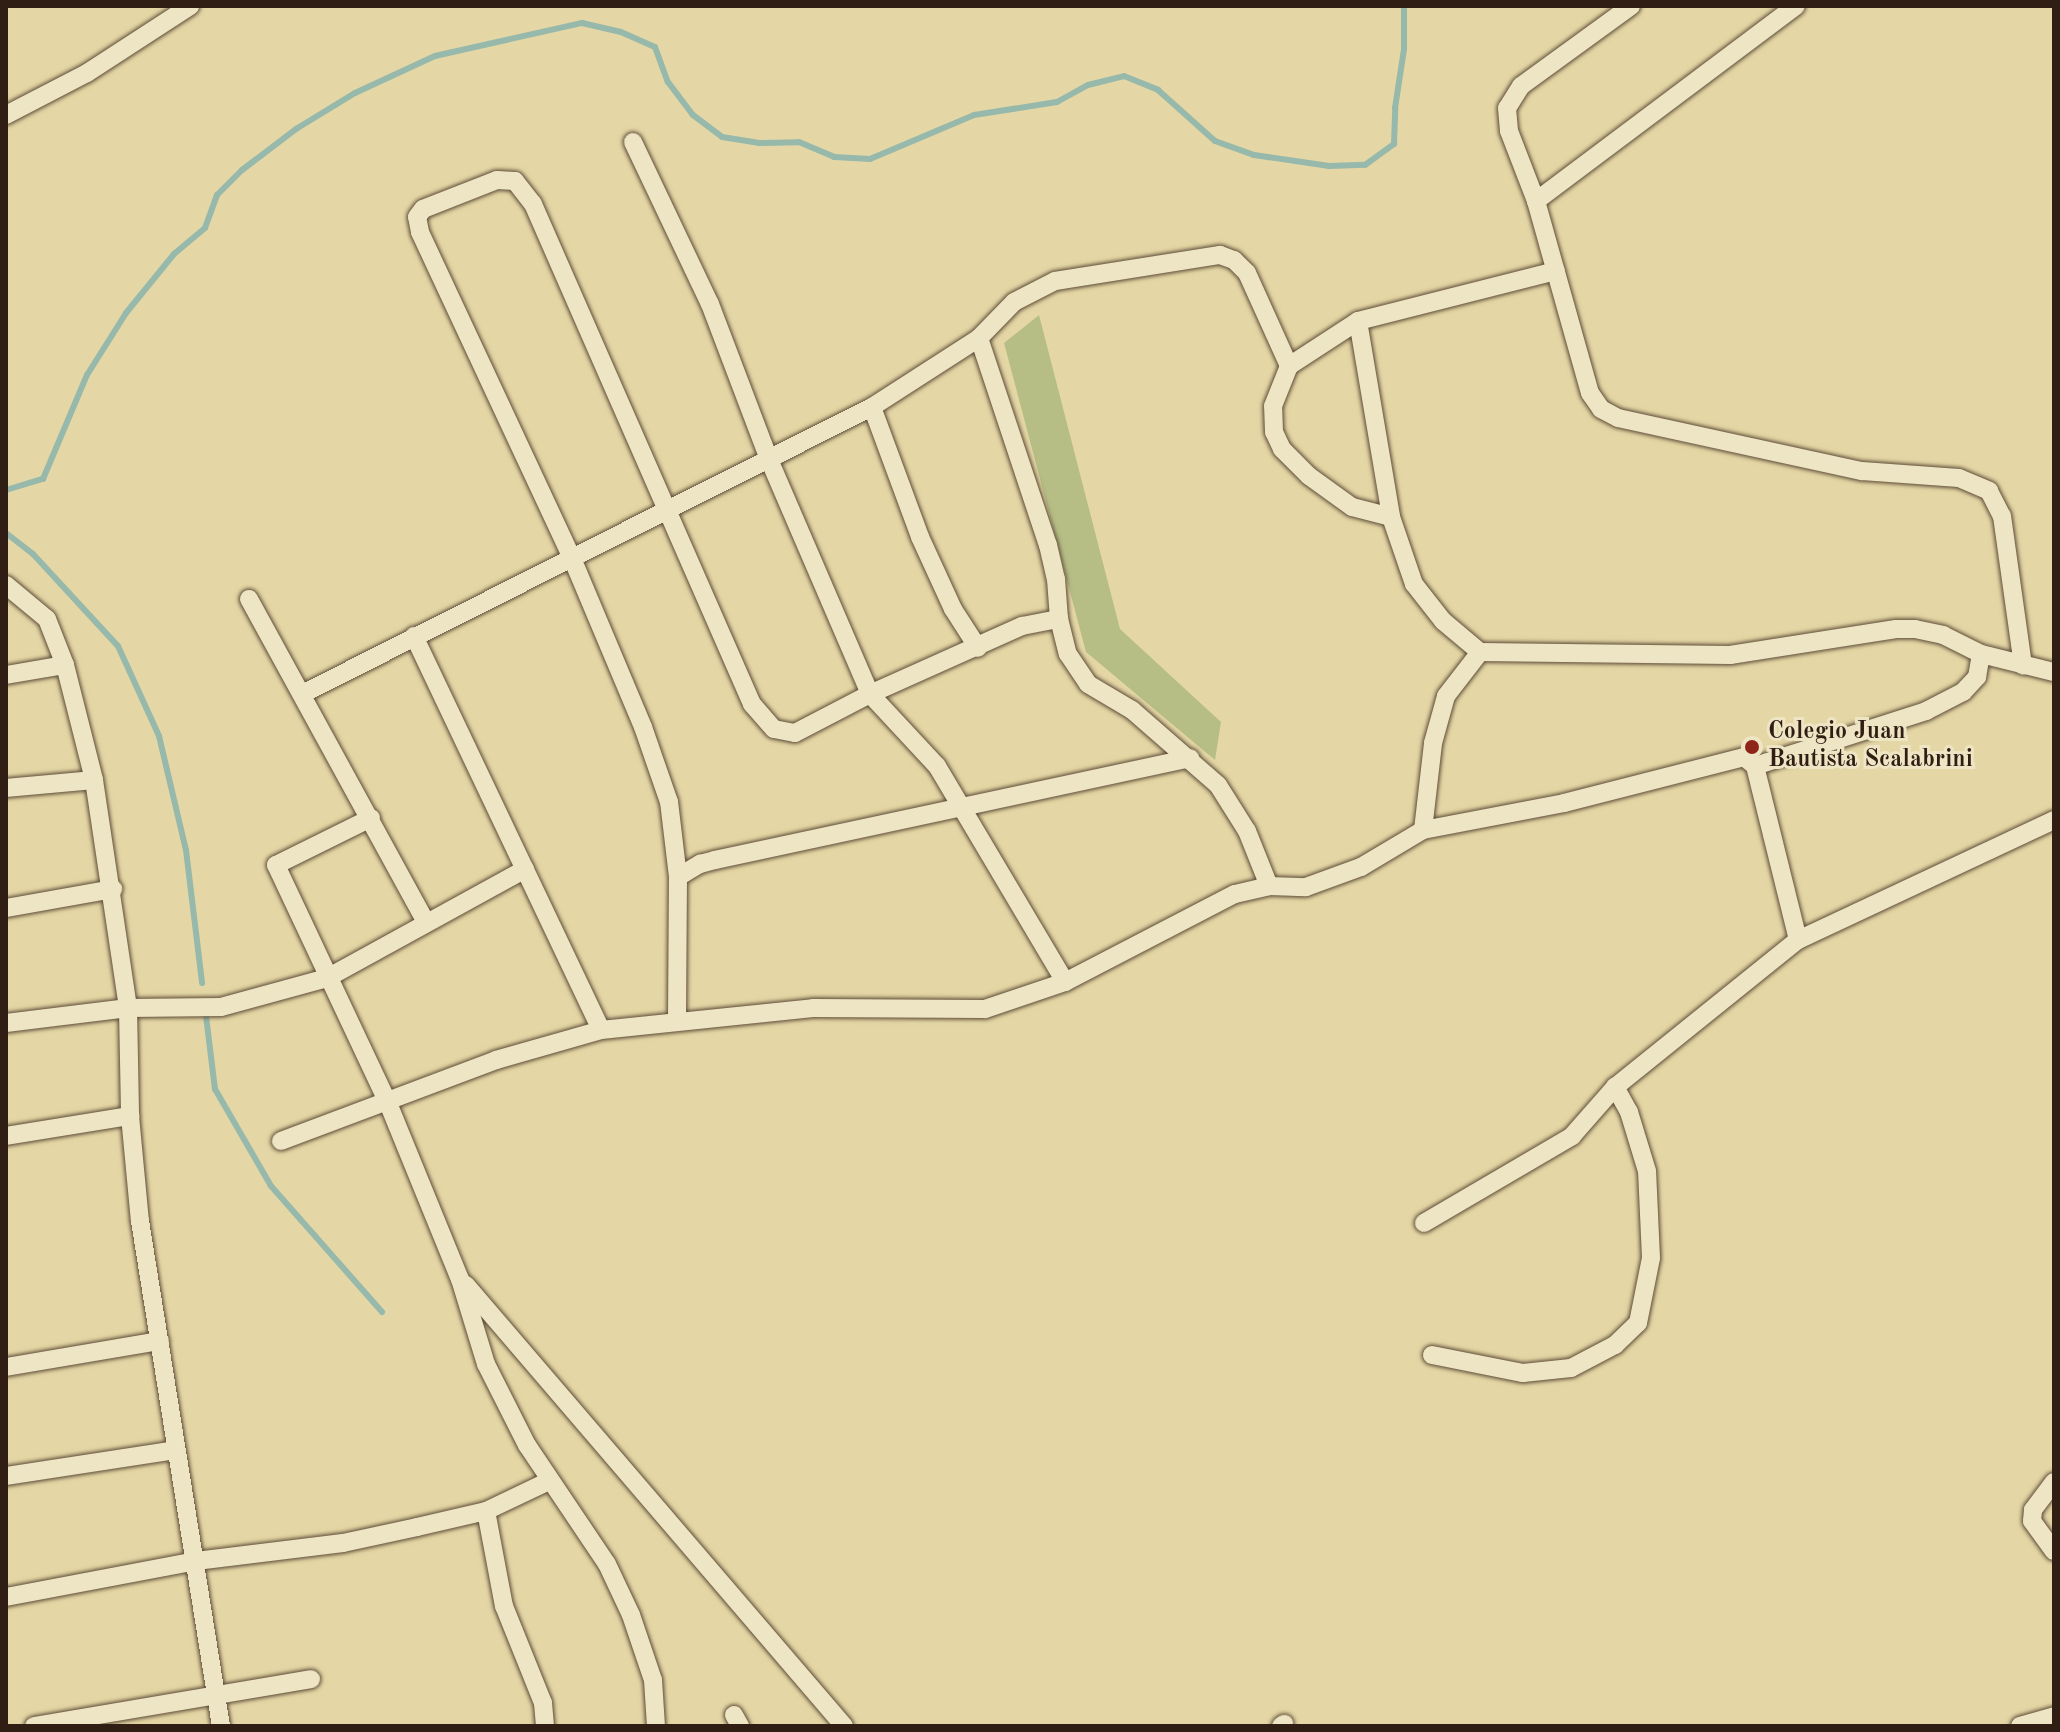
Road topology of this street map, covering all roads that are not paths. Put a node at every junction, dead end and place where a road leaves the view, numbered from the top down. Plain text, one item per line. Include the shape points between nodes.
1 (190, 6) edge
2 (1631, 6) edge
3 (1796, 6) edge
4 (6, 115) edge
5 (633, 142) dead end
6 (1536, 201) junction
7 (1556, 271) junction
8 (1358, 321) junction
9 (979, 338) junction
10 (1289, 366) junction
11 (872, 407) junction
12 (768, 457) junction
13 (667, 508) junction
14 (1391, 517) junction
15 (571, 556) junction
16 (6, 585) edge
17 (249, 599) dead end
18 (1059, 619) junction
19 (414, 636) junction
20 (978, 648) junction
21 (1480, 652) junction
22 (1981, 654) junction
23 (65, 665) junction
24 (2023, 666) junction
25 (2054, 672) edge
26 (6, 675) edge
27 (302, 694) junction
28 (870, 694) junction
29 (1190, 758) junction
30 (1755, 766) junction
31 (94, 780) junction
32 (6, 788) edge
33 (962, 804) junction
34 (371, 818) junction
35 (2054, 820) edge
36 (1423, 830) junction
37 (525, 869) junction
38 (678, 877) junction
39 (1269, 886) junction
40 (113, 889) junction
41 (6, 908) edge
42 (426, 922) junction
43 (1798, 940) junction
44 (327, 978) junction
45 (1065, 982) junction
46 (128, 1008) junction
47 (677, 1019) junction
48 (6, 1023) edge
49 (601, 1030) junction
50 (1615, 1087) junction
51 (388, 1103) junction
52 (130, 1116) junction
53 (6, 1136) edge
54 (281, 1141) dead end
55 (1424, 1223) dead end
56 (460, 1279) junction
57 (160, 1341) junction
58 (1432, 1355) dead end
59 (6, 1367) edge
60 (176, 1450) junction
61 (6, 1476) edge
62 (549, 1481) junction
63 (2054, 1482) edge
64 (486, 1511) junction
65 (2054, 1551) edge
66 (196, 1561) junction
67 (6, 1597) edge
68 (311, 1679) dead end
69 (218, 1695) junction
70 (2054, 1716) edge
71 (34, 1726) edge
72 (221, 1726) edge
73 (545, 1726) edge
74 (656, 1726) edge
75 (844, 1726) edge
76 (2020, 1726) edge

1 - 4 street via 87,73
2 - 6 street via 1521,86 1507,108 1509,131
3 - 6 street
5 - 12 street via 710,304
6 - 7 street
7 - 8 street
7 - 24 street via 1590,393 1601,409 1618,418 1862,471 1959,478 1989,491 2002,516
8 - 10 street
8 - 14 street
9 - 10 street via 1014,302 1055,281 1220,255 1247,273
9 - 11 street
9 - 18 street via 1048,545
10 - 14 street via 1273,406 1274,432 1282,449 1352,507
11 - 12 street
11 - 20 street via 920,537 953,609
12 - 13 street
12 - 28 street
13 - 15 street
13 - 15 street via 533,204 515,181 467,189 423,209 417,217 420,232
13 - 28 street via 752,704 774,729 795,733
14 - 21 street via 1414,584 1443,621
15 - 19 street
15 - 38 street via 669,802
16 - 23 street via 47,619
17 - 27 street
18 - 20 street via 1022,626
18 - 29 street via 1068,654 1088,684 1132,710
19 - 27 street
19 - 37 street
20 - 28 street
21 - 22 street via 1730,655 1896,629 1943,635
21 - 36 street via 1446,696 1433,743
22 - 24 street
22 - 30 street via 1977,677 1963,692 1926,711
23 - 26 street
23 - 31 street
24 - 25 street
27 - 34 street
28 - 33 street via 937,766
29 - 33 street
29 - 39 street via 1218,785 1247,831
30 - 36 street via 1744,757 1564,803
30 - 43 street
31 - 32 street
31 - 40 street
33 - 38 street via 715,860
33 - 45 street
34 - 42 street
34 - 44 street via 276,865
35 - 43 street
36 - 39 street via 1361,867 1306,887
37 - 42 street
37 - 49 street
38 - 47 street
39 - 45 street via 1222,900
40 - 41 street
40 - 46 street
42 - 44 street
43 - 50 street
44 - 46 street via 221,1007
44 - 51 street
45 - 47 street via 985,1009 813,1008
46 - 48 street
46 - 52 street
47 - 49 street
49 - 51 street via 496,1060
50 - 55 street via 1572,1136
50 - 58 street via 1629,1112 1647,1171 1651,1258 1638,1323 1615,1345 1571,1368 1523,1373
51 - 54 street
51 - 56 street
52 - 53 street
52 - 57 street
56 - 62 street via 486,1364
56 - 75 street
57 - 59 street
57 - 60 street
60 - 61 street
60 - 66 street
62 - 64 street
62 - 74 street via 607,1564 631,1615 653,1680
63 - 65 street via 2033,1510 2032,1521
64 - 66 street via 343,1543
64 - 73 street via 504,1606 543,1703
66 - 67 street
66 - 69 street
68 - 69 street
69 - 71 street
69 - 72 street
70 - 76 street

